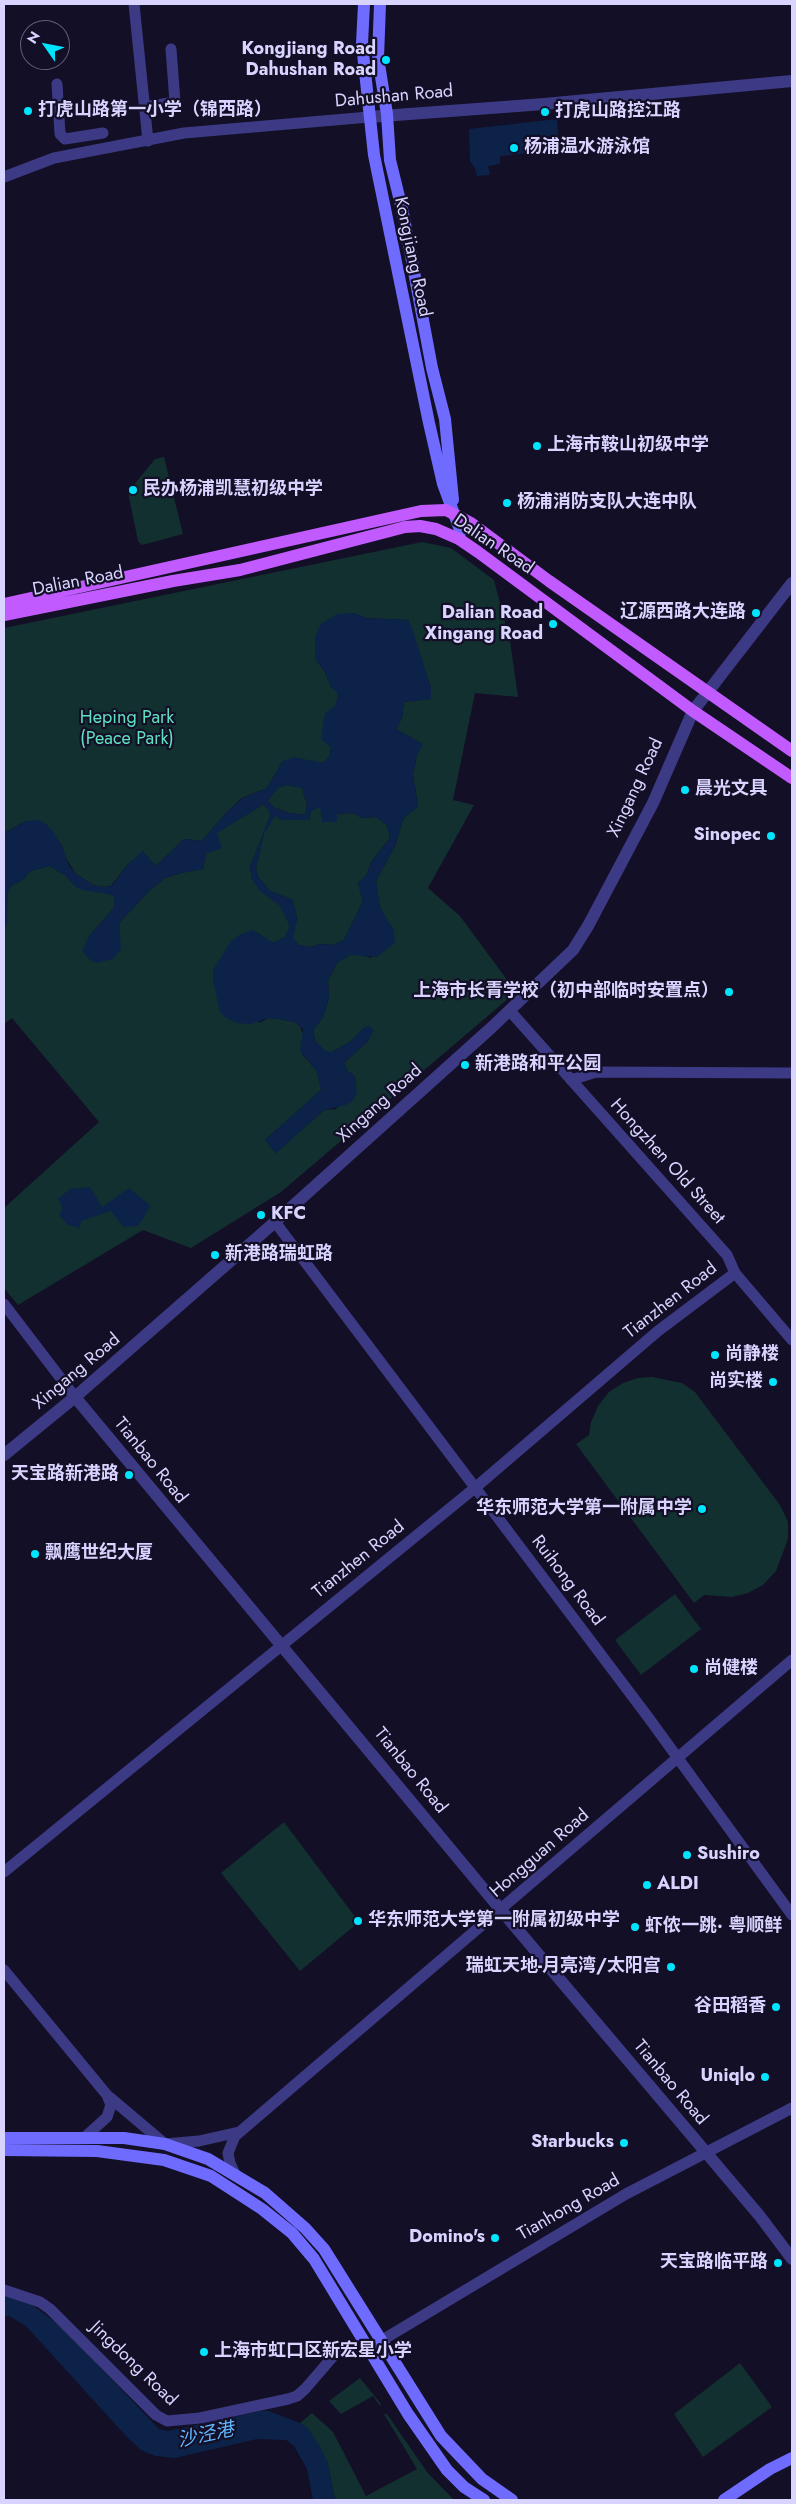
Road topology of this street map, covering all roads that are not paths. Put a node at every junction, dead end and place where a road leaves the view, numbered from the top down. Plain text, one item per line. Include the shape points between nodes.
1 (134, 4) edge
2 (364, 4) edge
3 (380, 4) edge
4 (171, 49) dead end
5 (792, 81) edge
6 (57, 84) dead end
7 (145, 106) junction
8 (387, 114) junction
9 (369, 117) junction
10 (103, 133) dead end
11 (148, 141) junction
12 (4, 177) edge
13 (454, 512) junction
14 (459, 539) junction
15 (792, 583) edge
16 (4, 604) edge
17 (4, 615) edge
18 (708, 693) junction
19 (693, 710) junction
20 (792, 751) edge
21 (792, 778) edge
22 (510, 1011) junction
23 (792, 1072) edge
24 (571, 1080) junction
25 (275, 1222) junction
26 (735, 1272) junction
27 (4, 1304) edge
28 (792, 1340) edge
29 (75, 1397) junction
30 (4, 1455) edge
31 (476, 1487) junction
32 (281, 1646) junction
33 (792, 1660) edge
34 (678, 1758) junction
35 (4, 1872) edge
36 (502, 1910) junction
37 (792, 1915) edge
38 (4, 1970) edge
39 (107, 2095) junction
40 (792, 2108) edge
41 (240, 2131) junction
42 (86, 2137) junction
43 (4, 2138) edge
44 (165, 2144) junction
45 (4, 2150) edge
46 (706, 2154) junction
47 (235, 2174) junction
48 (792, 2259) edge
49 (4, 2290) edge
50 (381, 2340) junction
51 (369, 2348) junction
52 (792, 2458) edge
53 (484, 2500) edge
54 (512, 2500) edge
55 (724, 2500) edge

1 - 7 street
2 - 9 main road, Kongjiang Road via 362,44
3 - 8 main road, Kongjiang Road via 378,58
4 - 7 street via 175,102
5 - 8 street, Dahushan Road via 544,104
6 - 10 street via 60,134 64,139
7 - 11 street
8 - 9 street, Dahushan Road
8 - 13 main road, Kongjiang Road via 390,160 445,419
9 - 11 street, Dahushan Road via 184,133
9 - 13 main road, Kongjiang Road via 381,195 418,374 442,484
11 - 12 street, Dahushan Road via 54,158
13 - 14 main road, Kongjiang Road via 460,530
13 - 16 main road, Dalian Road via 421,511
13 - 18 main road, Dalian Road
14 - 17 main road, Dalian Road via 436,528 405,527 240,570
14 - 19 main road, Dalian Road
15 - 18 street, Xingang Road
18 - 19 street, Xingang Road
18 - 20 main road, Dalian Road
19 - 21 main road, Dalian Road
19 - 22 street, Xingang Road via 652,803 588,926 573,950
22 - 24 street, Hongzhen Old Street
22 - 25 street, Xingang Road
23 - 24 street via 596,1072
24 - 26 street, Hongzhen Old Street via 726,1255
25 - 29 street, Xingang Road
25 - 31 street, Ruihong Road
26 - 28 street, Hongzhen Old Street
26 - 31 street, Tianzhen Road via 658,1331
27 - 29 street, Tianbao Road
29 - 30 street, Xingang Road
29 - 32 street, Tianbao Road
31 - 32 street, Tianzhen Road
31 - 34 street, Ruihong Road
32 - 35 street, Tianzhen Road
32 - 36 street, Tianbao Road
33 - 34 street, Hongguan Road
34 - 36 street, Hongguan Road
34 - 37 street, Ruihong Road
36 - 41 street, Hongguan Road
36 - 46 street, Tianbao Road
38 - 39 street
39 - 42 street via 111,2105 107,2117
39 - 44 street
40 - 46 street, Tianhong Road
41 - 44 street, Hongguan Road via 217,2138
41 - 47 street, Hongguan Road via 231,2140 228,2153
42 - 43 main road
42 - 44 main road
44 - 47 main road via 208,2159
45 - 51 main road via 96,2151 145,2156 188,2167 231,2187 275,2219 314,2259
46 - 48 street, Tianbao Road via 770,2228
46 - 50 street, Tianhong Road via 612,2203
47 - 50 main road via 265,2193 324,2249
49 - 51 street, Jingdong Road via 40,2302 50,2309 156,2415 167,2421 191,2419 297,2396 336,2352 349,2346
50 - 51 street, Tianhong Road
50 - 54 main road via 442,2436 482,2479
51 - 53 main road via 408,2414 447,2470
52 - 55 main road

